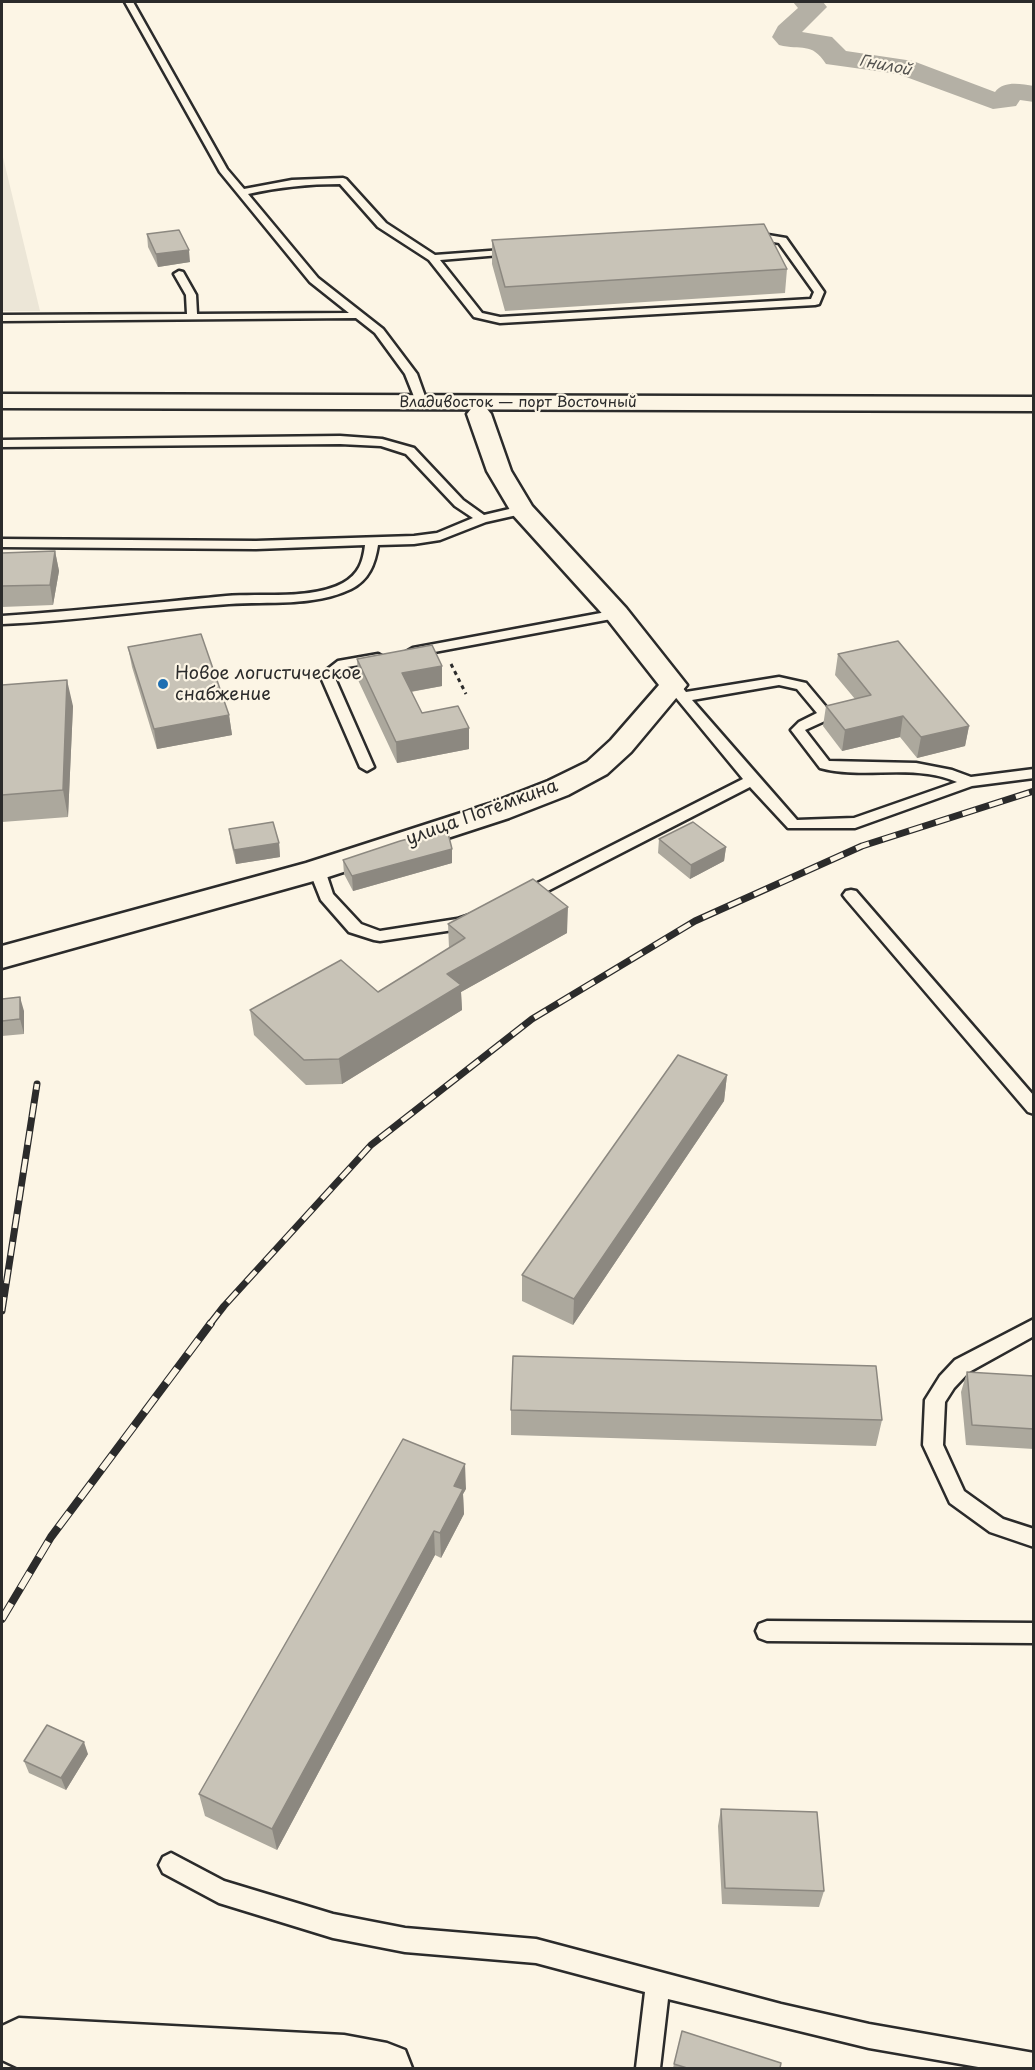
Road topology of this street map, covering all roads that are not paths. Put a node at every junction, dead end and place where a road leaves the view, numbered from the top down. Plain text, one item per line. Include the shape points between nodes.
1 (129, 2) edge
2 (241, 193) junction
3 (738, 236) edge
4 (526, 250) edge
5 (433, 258) junction
6 (179, 274) dead end
7 (359, 315) junction
8 (192, 317) junction
9 (2, 318) edge
10 (2, 401) edge
11 (421, 402) junction
12 (1034, 404) edge
13 (2, 414) edge
14 (479, 414) junction
15 (1034, 416) edge
16 (2, 443) edge
17 (522, 510) junction
18 (482, 519) junction
19 (372, 542) junction
20 (2, 543) edge
21 (617, 614) junction
22 (2, 620) edge
23 (678, 691) junction
24 (367, 767) dead end
25 (1034, 773) edge
26 (752, 780) junction
27 (970, 782) junction
28 (317, 870) junction
29 (851, 895) dead end
30 (509, 904) edge
31 (479, 916) edge
32 (2, 957) edge
33 (1034, 1108) edge
34 (1034, 1327) edge
35 (1034, 1538) edge
36 (767, 1631) dead end
37 (1034, 1633) edge
38 (171, 1865) dead end
39 (658, 1984) junction
40 (19, 2043) dead end
41 (1034, 2065) edge
42 (387, 2068) edge
43 (648, 2068) edge

1 - 2 lane via 223,170
2 - 5 lane via 306,180 343,181 382,225
2 - 7 lane via 314,280
3 - 5 lane via 782,240 819,292 815,302 500,320 478,315
4 - 5 lane
6 - 8 lane via 192,295
7 - 8 lane
7 - 11 lane via 379,331 411,374
8 - 9 lane
10 - 11 main road, Владивосток — порт Восточный
11 - 12 main road, Владивосток — порт Восточный
13 - 14 main road, Владивосток — порт Восточный
14 - 15 main road, Владивосток — порт Восточный
14 - 17 main road via 499,471
16 - 18 lane via 382,442 410,452 459,503
17 - 18 lane
17 - 21 main road
18 - 19 lane via 440,536
19 - 20 lane
19 - 22 lane via 369,563 357,579 325,592 279,599
21 - 23 main road
21 - 24 lane via 343,664 327,675
23 - 26 lane
23 - 27 lane via 764,683 801,684 825,714 798,730 825,765 930,768 951,772
23 - 28 main road, улица Потёмкина via 597,768 558,788
25 - 27 lane
26 - 27 lane via 793,825 855,823
26 - 30 lane
28 - 31 lane via 326,896 355,928 380,936 460,924
28 - 32 main road, улица Потёмкина
29 - 33 lane
34 - 35 lane via 962,1366 947,1382 935,1400 933,1445 957,1497 997,1526
36 - 37 lane
38 - 39 lane via 219,1891 333,1926 405,1940 536,1951
39 - 41 lane via 869,2036
39 - 43 lane
40 - 42 main road via 344,2060

